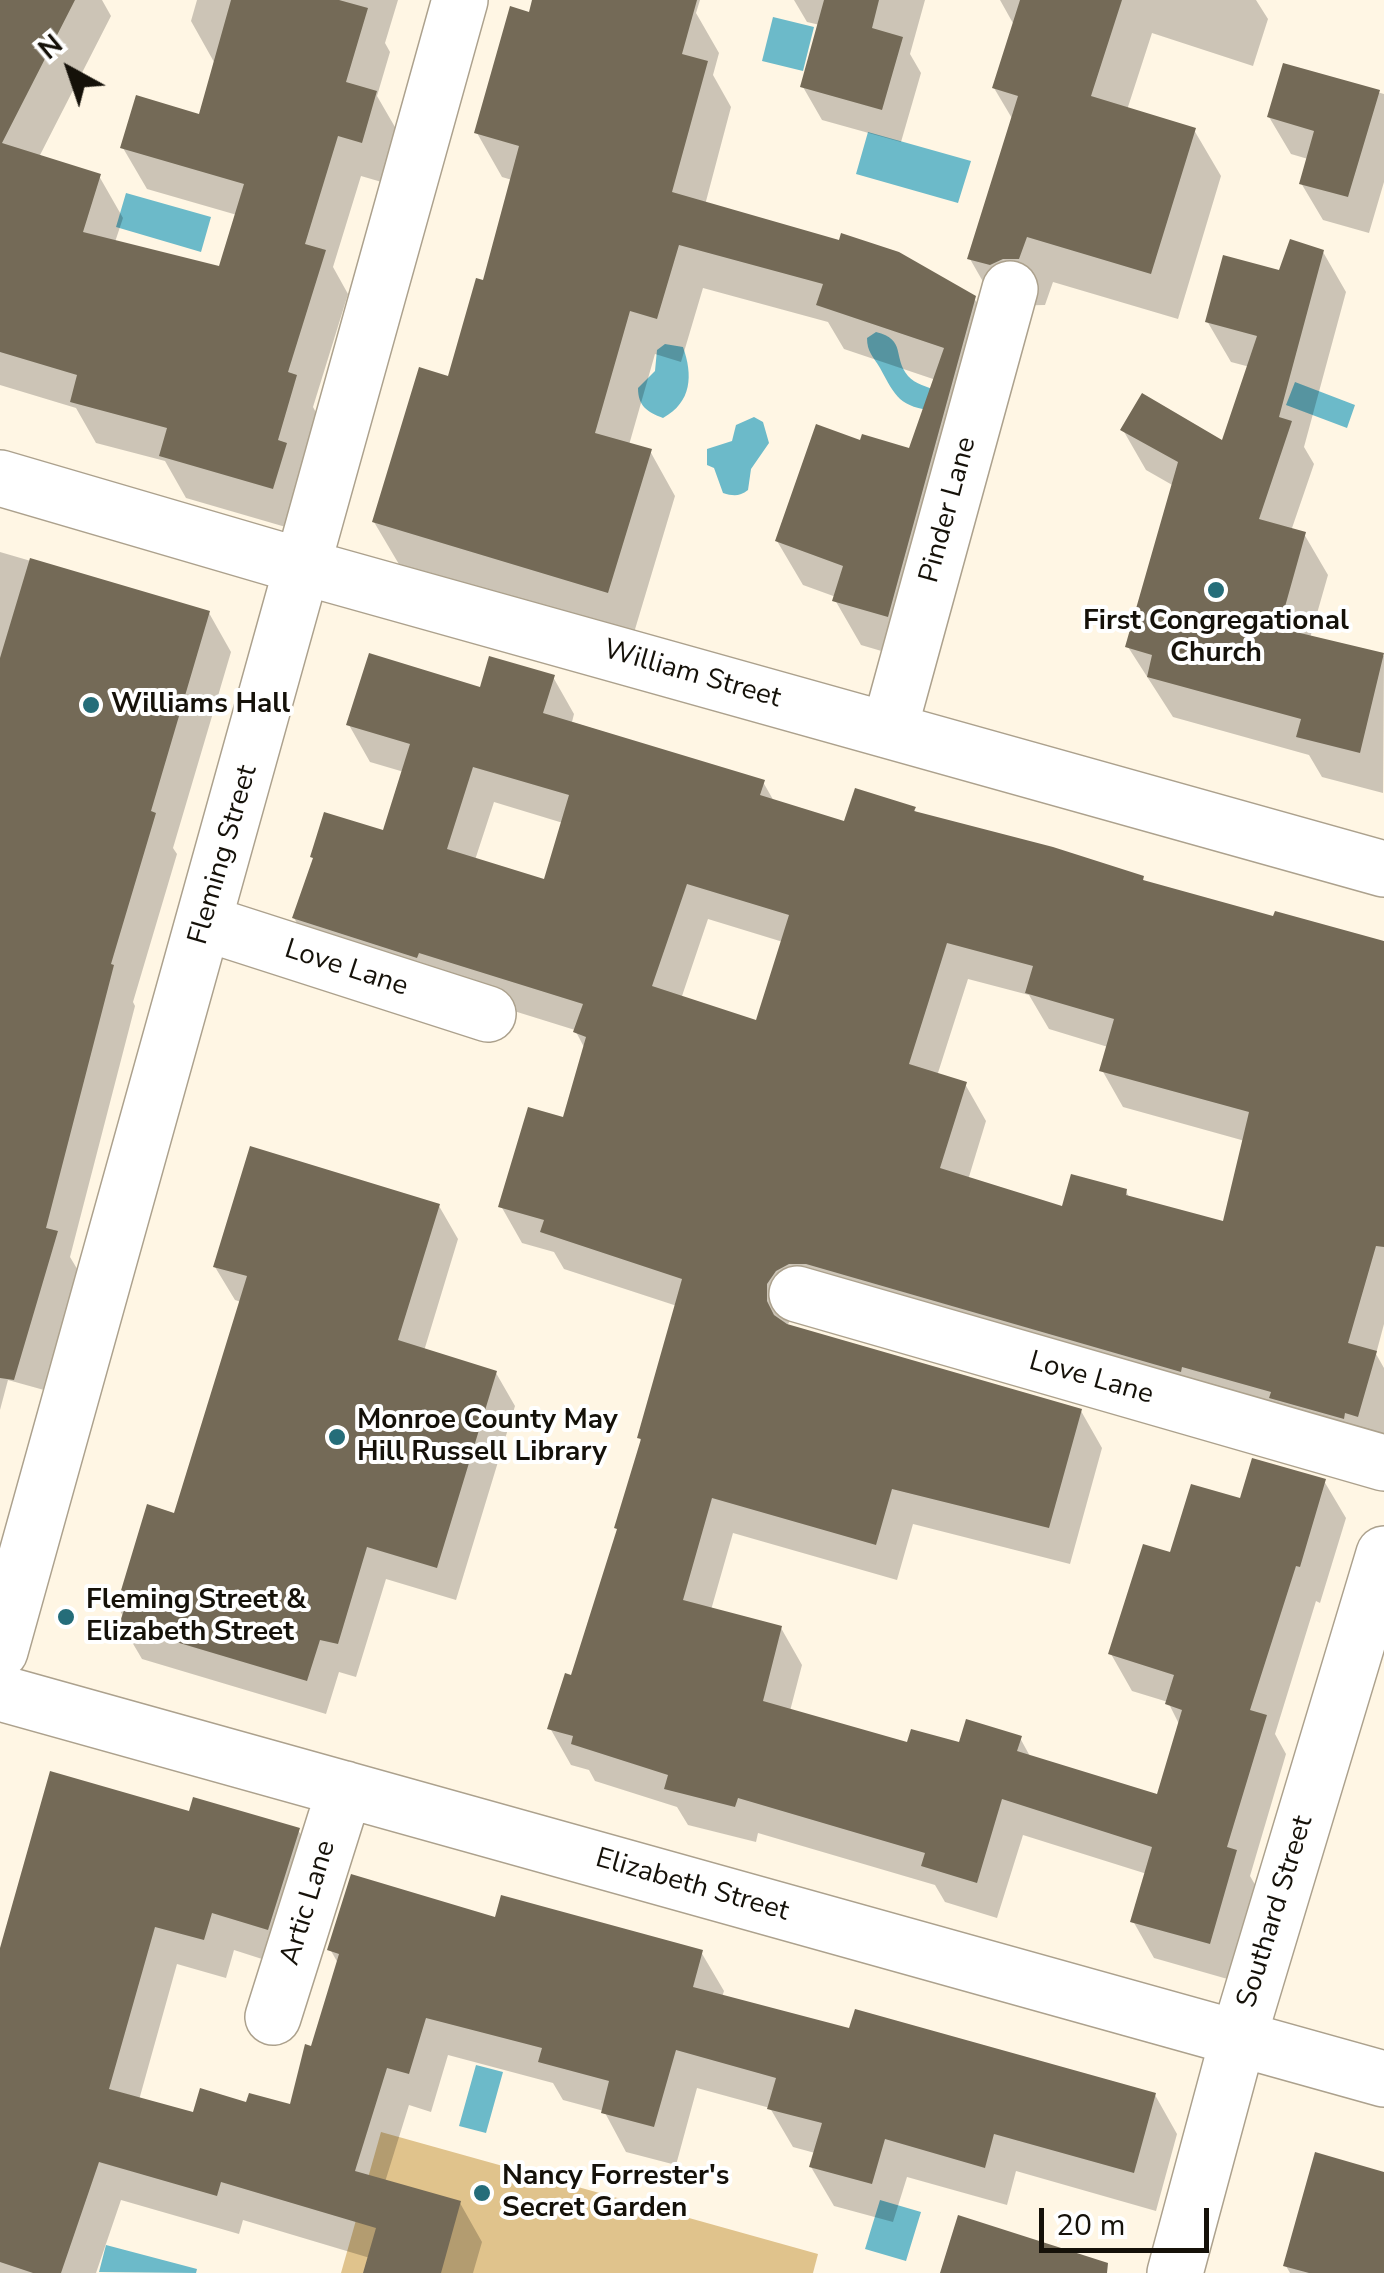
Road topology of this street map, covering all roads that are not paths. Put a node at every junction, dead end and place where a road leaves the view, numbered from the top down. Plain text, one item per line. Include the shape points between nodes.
1 (460, 0) edge
2 (1010, 289) dead end
3 (0, 478) edge
4 (304, 566) junction
5 (888, 730) junction
6 (1384, 869) edge
7 (205, 924) junction
8 (488, 1014) dead end
9 (797, 1294) dead end
10 (1384, 1463) edge
11 (1384, 1554) edge
12 (0, 1652) edge
13 (0, 1693) edge
14 (346, 1789) junction
15 (274, 2018) dead end
16 (1238, 2039) junction
17 (1384, 2079) edge
18 (1175, 2273) edge

1 - 4 street, Fleming Street
2 - 5 street, Pinder Lane
3 - 4 street, William Street
4 - 5 street, William Street
4 - 7 street, Fleming Street
5 - 6 street, William Street
7 - 8 street, Love Lane
7 - 12 street, Fleming Street
9 - 10 street, Love Lane
11 - 16 street, Southard Street
13 - 14 street, Elizabeth Street
14 - 15 street, Artic Lane
14 - 16 street, Elizabeth Street
16 - 17 street, Elizabeth Street
16 - 18 street, Southard Street

